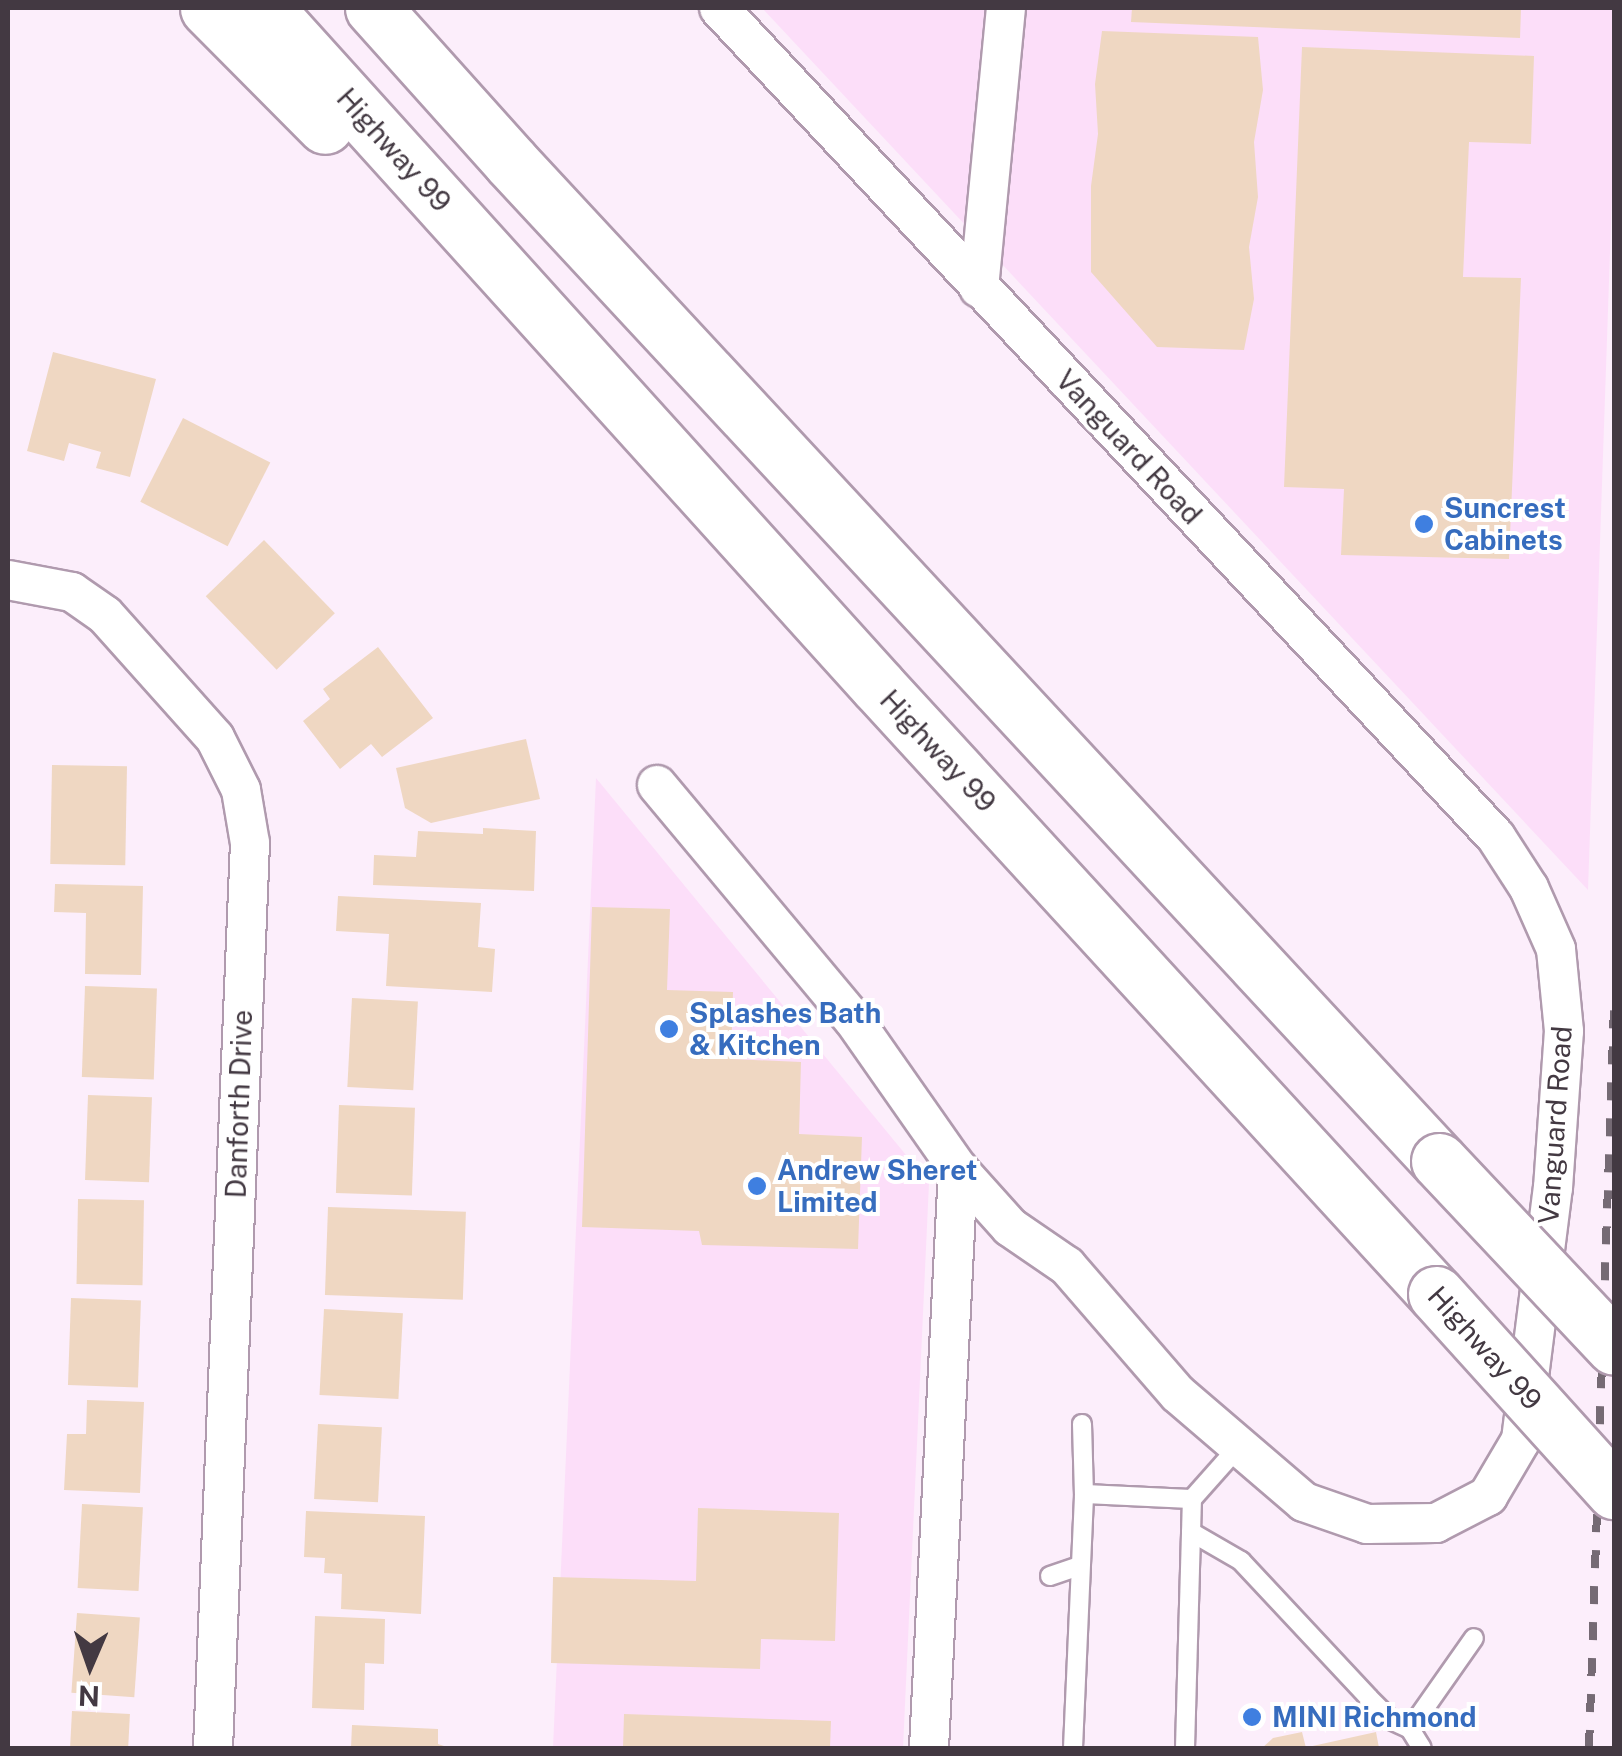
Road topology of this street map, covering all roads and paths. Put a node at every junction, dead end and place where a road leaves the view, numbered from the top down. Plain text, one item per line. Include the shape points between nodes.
1 (208, 8) edge
2 (265, 8) edge
3 (373, 8) edge
4 (384, 8) edge
5 (719, 8) edge
6 (1006, 8) edge
7 (511, 162) junction
8 (979, 288) junction
9 (8, 580) edge
10 (878, 686) junction
11 (657, 785) dead end
12 (958, 1169) junction
13 (1614, 1347) edge
14 (1082, 1424) dead end
15 (1238, 1446) junction
16 (1614, 1491) edge
17 (1084, 1494) junction
18 (1192, 1498) junction
19 (1191, 1532) junction
20 (1079, 1566) junction
21 (1050, 1576) dead end
22 (1474, 1638) dead end
23 (1410, 1729) junction
24 (213, 1748) edge
25 (929, 1748) edge
26 (1073, 1748) edge
27 (1186, 1748) edge
28 (1422, 1748) edge

1 - 10 highway
2 - 10 highway, Highway 99
3 - 7 highway
4 - 7 highway
5 - 8 street, Vanguard Road
6 - 8 street
7 - 13 highway, bridge
8 - 15 street, Vanguard Road via 1496,837 1556,948 1564,1031 1554,1188 1521,1440 1488,1496 1436,1524 1367,1524 1304,1502
9 - 24 street, Danforth Drive via 72,592 105,615 216,738 241,790 250,843
10 - 16 highway, Highway 99, bridge
11 - 12 street, Vanguard Road via 853,1019
12 - 15 street, Vanguard Road via 1010,1226 1068,1266 1178,1394
12 - 25 street
14 - 17 lane
15 - 18 lane
17 - 18 lane
17 - 20 lane
18 - 19 lane
19 - 23 lane via 1241,1560 1368,1698
19 - 27 lane
20 - 21 lane
20 - 26 lane
22 - 23 lane
23 - 28 lane

